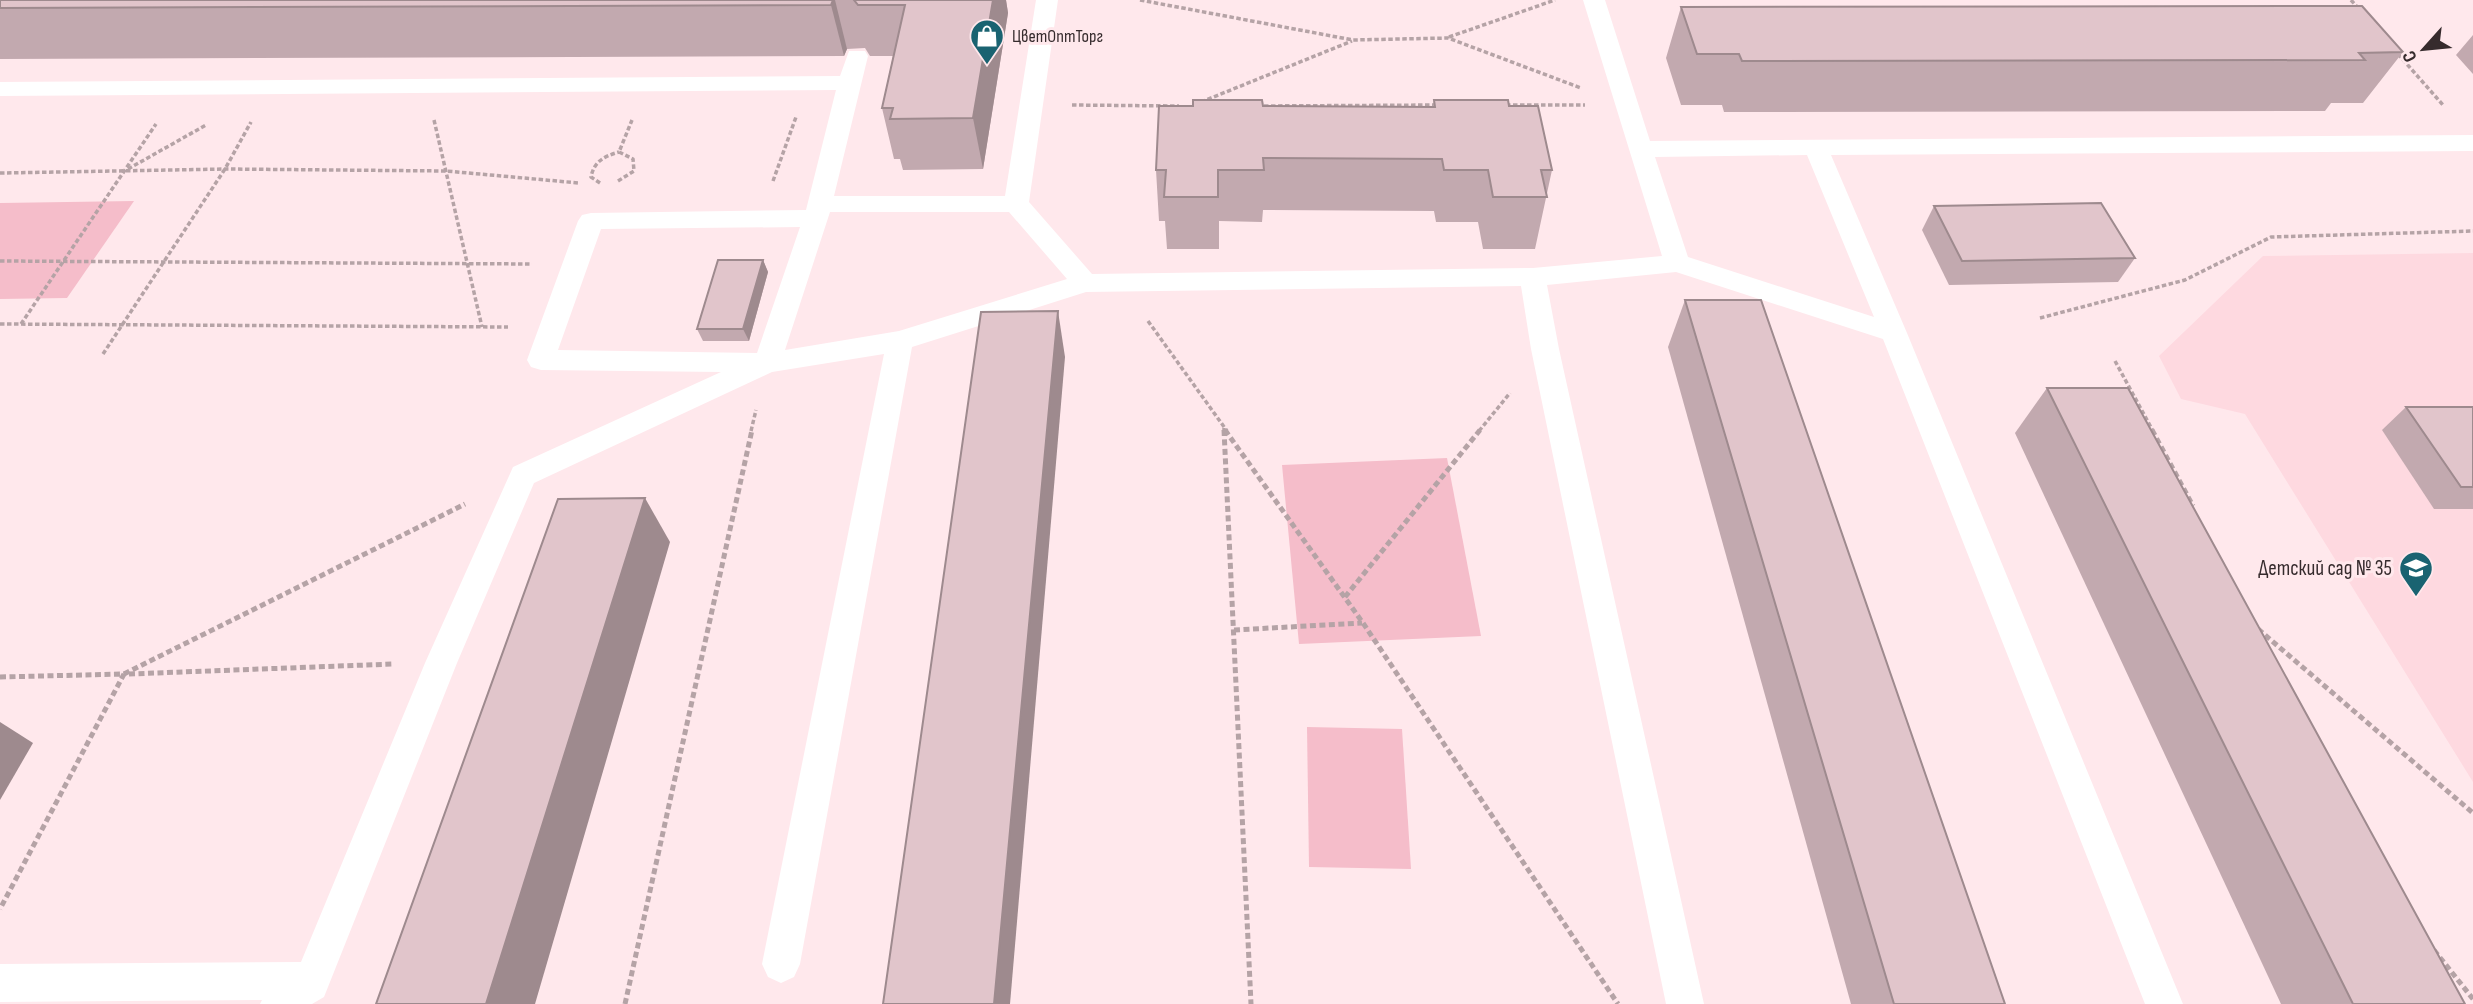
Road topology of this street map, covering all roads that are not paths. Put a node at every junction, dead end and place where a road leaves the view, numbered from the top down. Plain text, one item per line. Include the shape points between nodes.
1 (1047, 0) edge
2 (1594, 0) edge
3 (857, 56) edge
4 (849, 83) junction
5 (0, 89) edge
6 (2473, 143) edge
7 (1815, 147) junction
8 (1641, 149) junction
9 (1016, 204) junction
10 (817, 211) junction
11 (1678, 264) junction
12 (1533, 277) junction
13 (1085, 283) junction
14 (1894, 333) junction
15 (900, 341) junction
16 (766, 363) junction
17 (781, 964) dead end
18 (0, 983) edge
19 (307, 993) edge
20 (279, 1004) edge
21 (1685, 1004) edge
22 (2164, 1004) edge

1 - 9 lane
2 - 8 lane
3 - 4 lane
4 - 5 lane
4 - 10 lane
6 - 7 lane
7 - 8 lane
7 - 14 lane
8 - 11 lane
9 - 10 lane
9 - 13 lane
10 - 16 lane
10 - 16 lane via 760,219 591,221 541,360
11 - 12 lane
11 - 14 lane
12 - 13 lane
12 - 21 lane
13 - 15 lane
14 - 22 lane
15 - 16 lane
15 - 17 lane
16 - 19 lane via 523,475 440,663
18 - 19 lane
19 - 20 lane

